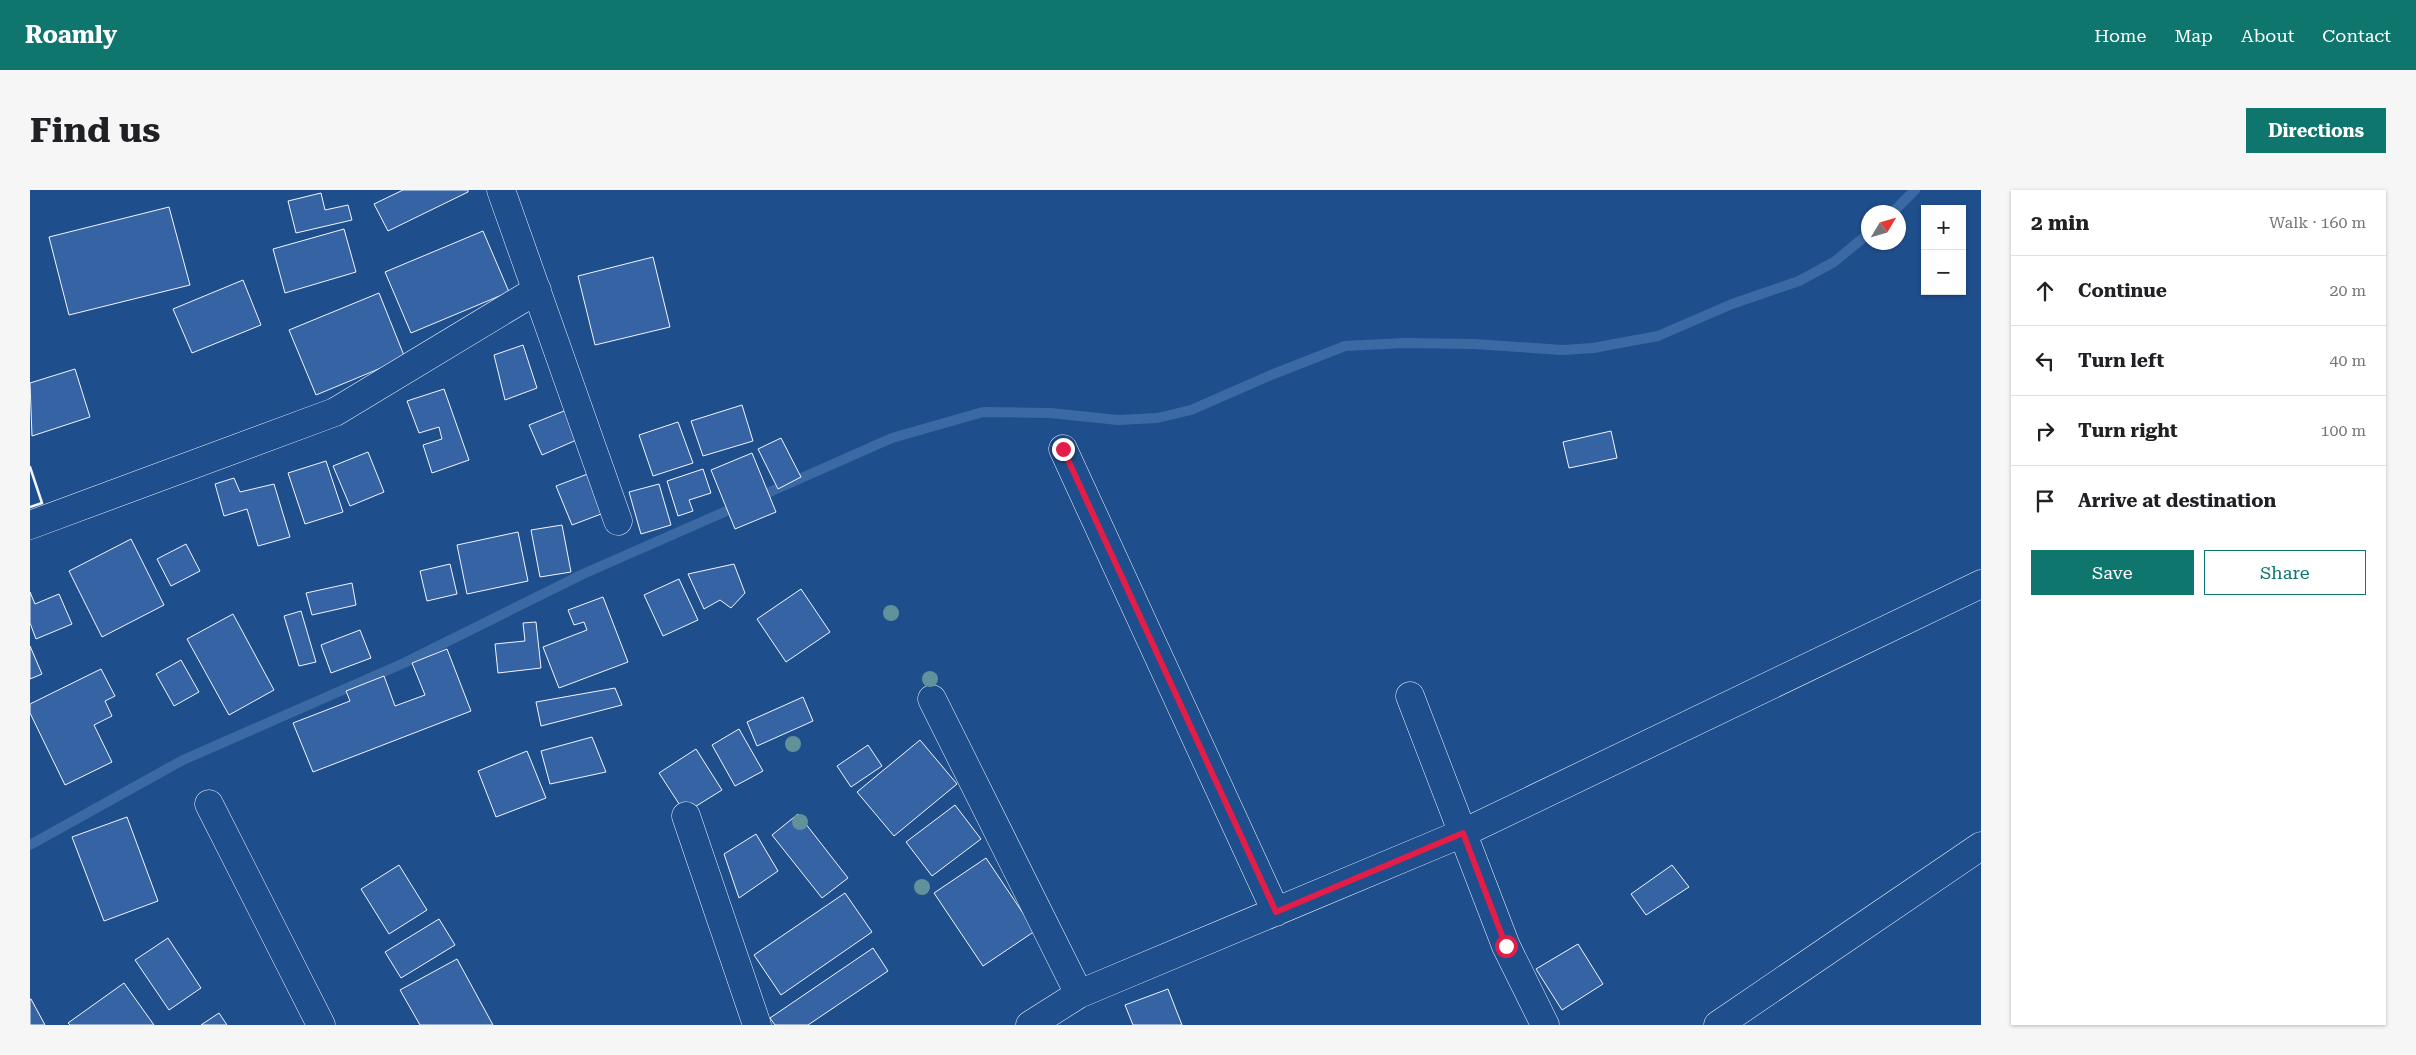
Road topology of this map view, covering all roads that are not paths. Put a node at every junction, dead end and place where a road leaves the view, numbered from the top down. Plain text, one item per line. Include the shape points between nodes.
1 (501, 190) edge
2 (537, 290) junction
3 (1063, 449) dead end
4 (618, 521) dead end
5 (30, 525) edge
6 (1981, 584) edge
7 (1410, 696) dead end
8 (932, 699) dead end
9 (209, 804) dead end
10 (686, 816) dead end
11 (1463, 833) junction
12 (1981, 846) edge
13 (1276, 912) junction
14 (1079, 994) junction
15 (321, 1025) edge
16 (757, 1025) edge
17 (1030, 1025) edge
18 (1545, 1025) edge
19 (1718, 1025) edge

1 - 2 street
2 - 4 street
2 - 5 street via 335,412
3 - 13 street
6 - 11 street
7 - 11 street
8 - 14 street
9 - 15 street
10 - 16 street
11 - 13 street
11 - 18 street via 1506,946
12 - 19 street
13 - 14 street
14 - 17 street

